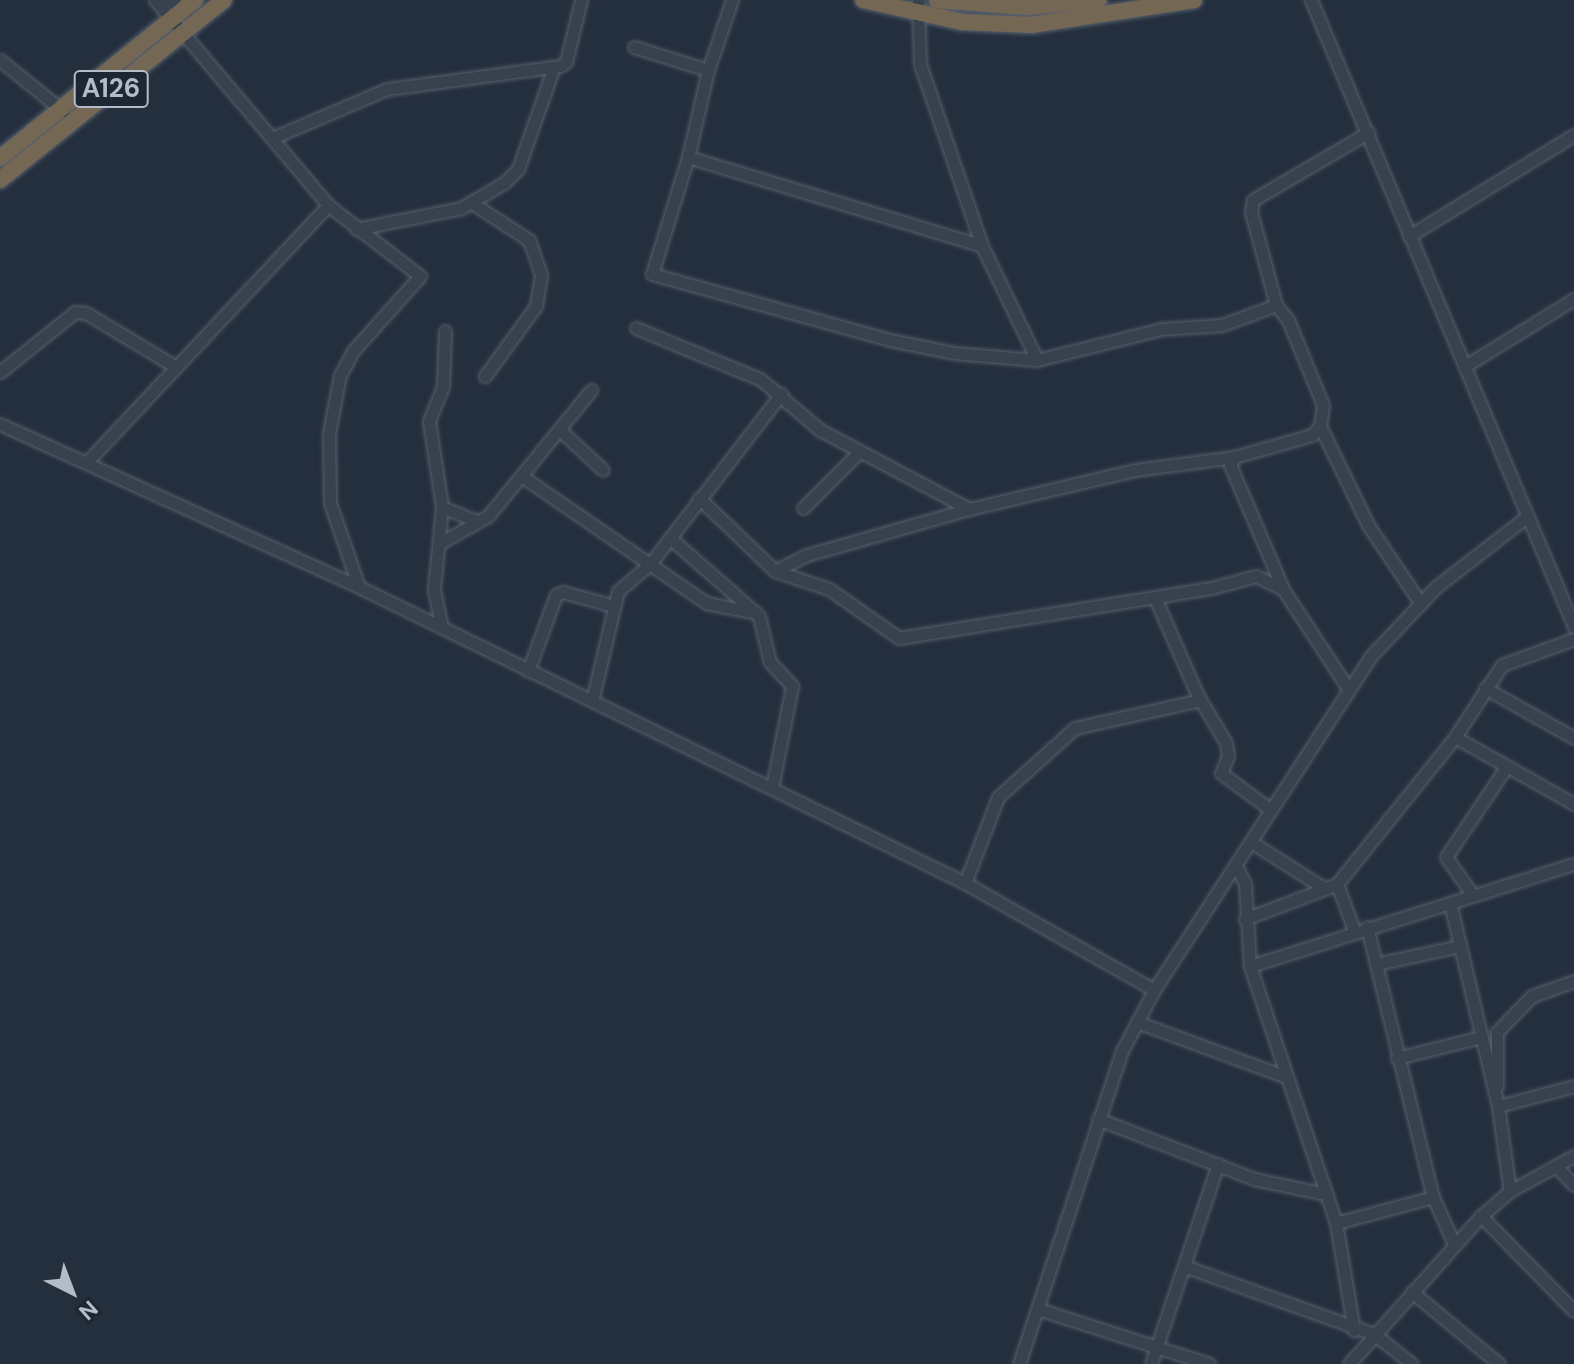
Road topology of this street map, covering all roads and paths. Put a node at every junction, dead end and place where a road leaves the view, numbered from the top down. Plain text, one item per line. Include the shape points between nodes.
1 (155, 0) edge
2 (166, 0) edge
3 (224, 0) edge
4 (581, 0) edge
5 (732, 0) edge
6 (863, 0) edge
7 (1099, 0) edge
8 (1194, 0) edge
9 (1311, 0) edge
10 (940, 5) edge
11 (917, 7) edge
12 (192, 9) edge
13 (173, 28) junction
14 (634, 47) dead end
15 (0, 60) edge
16 (554, 67) junction
17 (708, 70) junction
18 (63, 111) junction
19 (1369, 132) junction
20 (1574, 135) edge
21 (272, 138) junction
22 (688, 157) junction
23 (0, 158) edge
24 (0, 180) edge
25 (472, 203) junction
26 (328, 205) junction
27 (356, 229) junction
28 (1409, 236) junction
29 (982, 246) junction
30 (1574, 299) edge
31 (1276, 305) junction
32 (636, 328) dead end
33 (445, 331) dead end
34 (1037, 360) junction
35 (1465, 366) junction
36 (176, 367) junction
37 (0, 372) edge
38 (485, 376) dead end
39 (591, 390) dead end
40 (781, 394) junction
41 (0, 424) edge
42 (1320, 426) junction
43 (561, 431) junction
44 (858, 453) junction
45 (1234, 457) junction
46 (86, 463) junction
47 (603, 470) dead end
48 (523, 477) junction
49 (699, 498) junction
50 (442, 507) junction
51 (803, 508) dead end
52 (969, 509) junction
53 (1525, 518) junction
54 (477, 521) junction
55 (670, 538) junction
56 (440, 543) junction
57 (789, 562) junction
58 (650, 564) junction
59 (775, 571) junction
60 (794, 576) junction
61 (359, 587) junction
62 (1283, 589) junction
63 (1155, 598) junction
64 (1421, 604) junction
65 (614, 606) junction
66 (752, 612) junction
67 (1574, 627) edge
68 (442, 628) junction
69 (1574, 639) edge
70 (528, 671) junction
71 (1485, 688) junction
72 (1349, 690) junction
73 (1200, 700) junction
74 (592, 701) junction
75 (1455, 737) junction
76 (1574, 738) edge
77 (1505, 769) junction
78 (772, 788) junction
79 (1574, 804) edge
80 (1271, 810) junction
81 (1251, 842) junction
82 (1574, 864) edge
83 (1236, 866) junction
84 (965, 883) junction
85 (1337, 884) junction
86 (1324, 888) junction
87 (1472, 894) junction
88 (1450, 903) junction
89 (1245, 919) junction
90 (1367, 927) junction
91 (1354, 930) junction
92 (1460, 946) junction
93 (1376, 964) junction
94 (1250, 966) junction
95 (1572, 982) edge
96 (1154, 990) junction
97 (1574, 997) edge
98 (1137, 1022) junction
99 (1481, 1037) junction
100 (1397, 1058) junction
101 (1284, 1076) junction
102 (1574, 1086) edge
103 (1498, 1106) junction
104 (1098, 1119) junction
105 (1574, 1156) edge
106 (1218, 1164) junction
107 (1556, 1166) junction
108 (1574, 1185) edge
109 (1510, 1191) junction
110 (1326, 1194) junction
111 (1433, 1197) junction
112 (1481, 1216) junction
113 (1336, 1223) junction
114 (1454, 1244) junction
115 (1184, 1266) junction
116 (1412, 1292) junction
117 (1038, 1309) junction
118 (1574, 1311) edge
119 (1354, 1330) junction
120 (1374, 1334) junction
121 (1157, 1347) junction
122 (1019, 1364) edge
123 (1151, 1364) edge
124 (1209, 1364) edge
125 (1349, 1364) edge
126 (1412, 1364) edge
127 (1499, 1364) edge

1 - 13 street
2 - 12 street
3 - 12 highway, A126
4 - 16 street via 566,62
5 - 17 street
6 - 11 highway
7 - 10 highway via 1026,7
8 - 10 highway via 1031,25
9 - 19 street
10 - 11 highway
11 - 29 street via 920,64
12 - 13 highway, A126
13 - 18 highway, A126
13 - 21 street
13 - 24 highway, A126
14 - 17 street
15 - 18 street
16 - 21 street via 387,89
16 - 25 street via 518,169
17 - 22 street
18 - 23 highway, A126
19 - 28 street
19 - 31 street via 1253,200 1251,212
20 - 28 street
21 - 26 street
22 - 29 street
22 - 34 street via 652,274 890,340 954,353
25 - 27 street
25 - 38 street via 529,240 541,275 536,306
26 - 27 street
26 - 36 street
27 - 61 street via 420,276 353,351 340,375 329,433 330,503
28 - 35 street
29 - 34 street
30 - 35 street
31 - 34 street via 1222,325 1161,329
31 - 42 street via 1288,320 1323,405
32 - 40 street via 760,379
33 - 50 street via 443,387 429,421
35 - 53 street
36 - 37 street via 86,313 75,312
36 - 46 street
39 - 43 street
40 - 44 street via 820,430
40 - 49 street
41 - 46 street
42 - 45 street via 1302,440
42 - 64 street via 1368,525
43 - 47 street
43 - 48 street
44 - 51 street
44 - 52 street
45 - 52 street via 1135,470
45 - 62 street via 1230,465
46 - 61 street
48 - 54 street
48 - 58 street
49 - 55 street
49 - 59 street
50 - 54 street
50 - 56 street
52 - 57 street
53 - 64 street
53 - 67 street
54 - 56 street
55 - 58 street
55 - 66 street
56 - 68 street via 434,589
57 - 59 street
57 - 60 street
58 - 65 street via 621,586
58 - 66 street via 706,603
59 - 60 street
60 - 63 street via 829,589 899,638
61 - 68 street
62 - 63 street via 1256,576
62 - 72 street
63 - 73 street
64 - 72 street via 1370,657
65 - 70 street via 563,592 556,595
65 - 74 street
66 - 78 street via 759,616 770,662 792,686
68 - 70 street
69 - 71 street via 1502,665
70 - 74 street
71 - 75 street
71 - 76 street
72 - 80 street
73 - 80 street via 1226,743 1228,756 1221,773
73 - 84 street via 1075,728 998,797
74 - 78 street
75 - 77 street
75 - 85 street
77 - 79 street
77 - 87 street via 1446,857
78 - 84 street
80 - 81 street
81 - 83 street
81 - 86 street
82 - 87 street
83 - 89 street via 1245,884
83 - 96 street
84 - 96 street
85 - 86 street
85 - 91 street
86 - 89 street
87 - 88 street
88 - 90 street
88 - 92 street
89 - 94 street
90 - 91 street
90 - 93 street
91 - 94 street
92 - 93 street
92 - 99 street
93 - 100 street
94 - 101 street
95 - 97 street
95 - 103 street via 1532,996 1497,1032
96 - 98 street
98 - 101 street
98 - 104 street
99 - 100 street
99 - 103 street
100 - 111 street
101 - 110 street
102 - 103 street
103 - 109 street
104 - 106 street
104 - 117 street
105 - 107 street
106 - 110 street via 1254,1179
106 - 115 street
107 - 108 street
107 - 109 street
109 - 112 street
110 - 113 street
111 - 113 street
111 - 114 street
112 - 114 street
112 - 118 street
113 - 119 street
114 - 116 street
115 - 119 street
115 - 121 street
116 - 120 street
116 - 127 street
117 - 121 street
117 - 122 street
119 - 120 street
120 - 125 street
120 - 126 street
121 - 123 street
121 - 124 street

